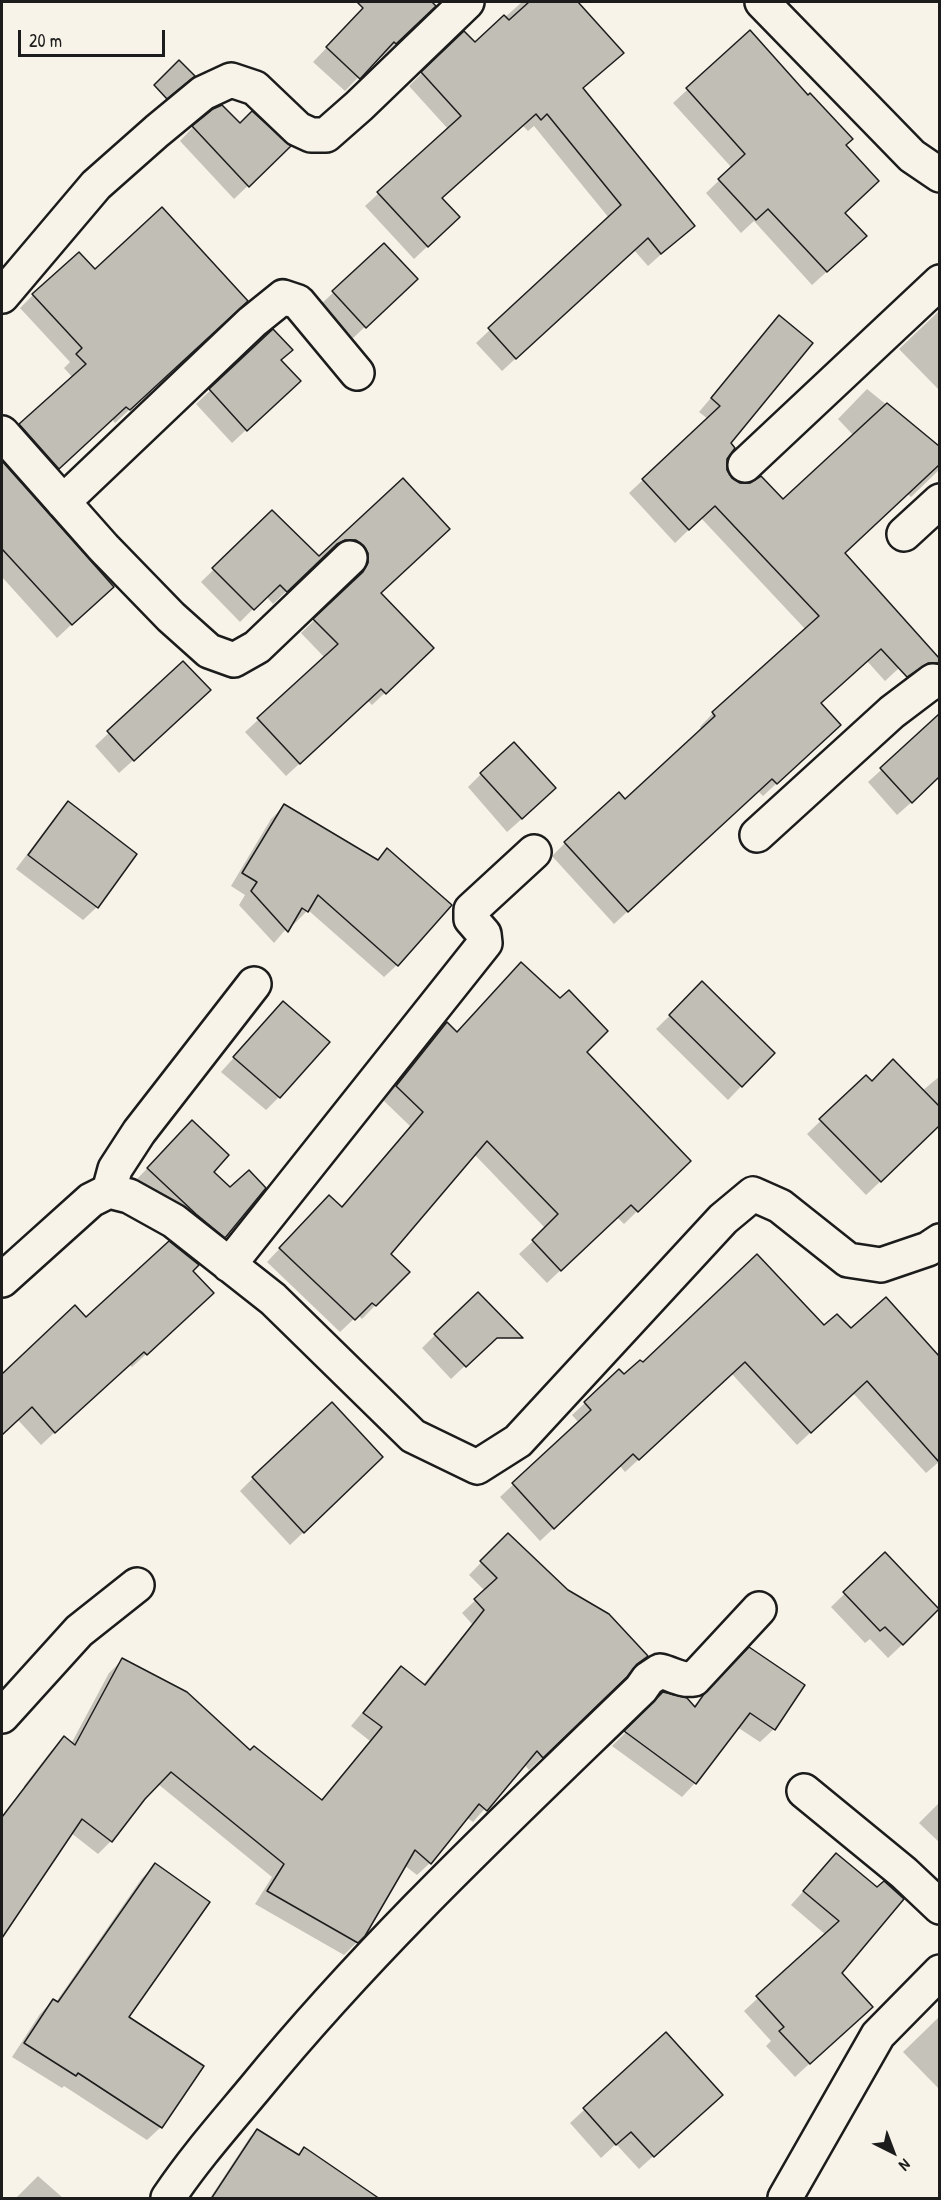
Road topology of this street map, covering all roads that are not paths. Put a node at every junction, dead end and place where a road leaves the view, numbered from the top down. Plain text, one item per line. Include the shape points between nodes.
1 (467, 2) edge
2 (762, 2) edge
3 (939, 175) edge
4 (939, 282) edge
5 (2, 296) edge
6 (357, 373) dead end
7 (2, 433) edge
8 (745, 465) dead end
9 (939, 501) edge
10 (63, 502) junction
11 (904, 534) dead end
12 (350, 558) dead end
13 (939, 682) edge
14 (757, 835) dead end
15 (534, 852) dead end
16 (254, 984) dead end
17 (109, 1191) junction
18 (939, 1241) edge
19 (229, 1264) junction
20 (2, 1280) edge
21 (137, 1585) dead end
22 (759, 1609) dead end
23 (2, 1716) edge
24 (804, 1791) dead end
25 (939, 1907) edge
26 (939, 1972) edge
27 (168, 2199) edge
28 (785, 2199) edge

1 - 5 street via 326,135 311,135 298,129 255,88 231,80 203,93 96,185
2 - 3 street via 912,156
4 - 8 street
6 - 10 street via 298,302 283,297
7 - 10 street
9 - 11 street
10 - 12 street via 171,617 208,651 234,660 256,647
13 - 14 street via 933,681 892,712
15 - 19 street via 471,910 471,919 484,934 485,943
16 - 17 street via 139,1132 115,1169
17 - 19 street via 129,1196 174,1221
17 - 20 street via 91,1200
18 - 19 street via 928,1249 881,1265 848,1260 780,1206 753,1194 723,1219 518,1441 477,1467 413,1436 273,1299
21 - 23 street via 79,1631
22 - 27 street via 694,1679 684,1681 660,1671 648,1679 429,1893 303,2029 185,2172
24 - 25 street
26 - 28 street via 878,2035

